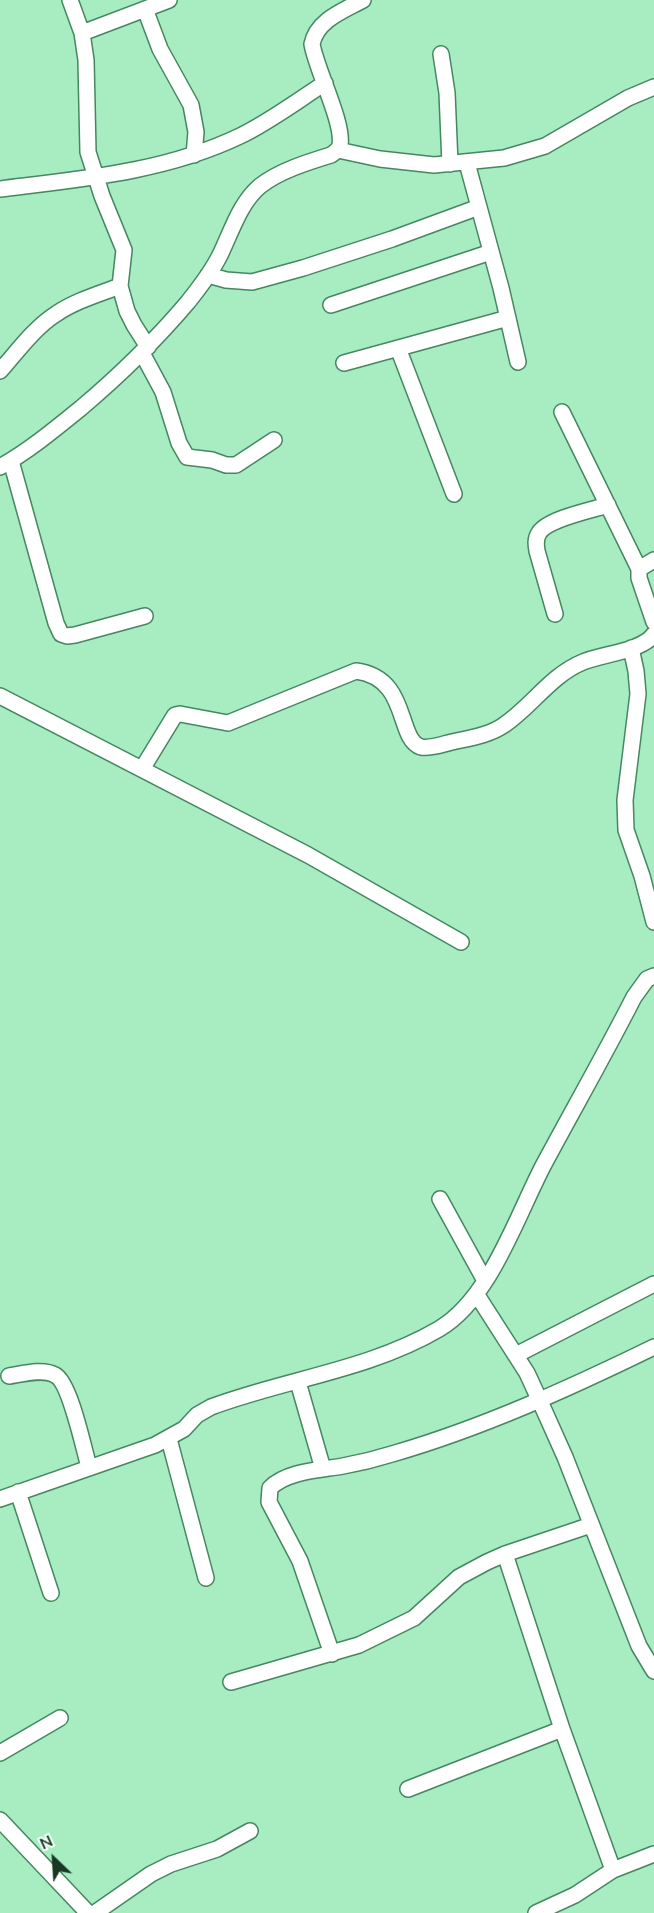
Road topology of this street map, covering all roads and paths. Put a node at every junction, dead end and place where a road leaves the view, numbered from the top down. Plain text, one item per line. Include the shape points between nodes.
1 (70, 0) edge
2 (169, 0) edge
3 (357, 1) edge
4 (145, 9) junction
5 (82, 33) junction
6 (441, 54) dead end
7 (325, 83) junction
8 (654, 87) edge
9 (338, 150) junction
10 (194, 155) junction
11 (467, 163) junction
12 (450, 164) junction
13 (95, 177) junction
14 (0, 189) edge
15 (479, 207) junction
16 (491, 252) junction
17 (208, 275) junction
18 (120, 286) junction
19 (331, 305) dead end
20 (508, 318) junction
21 (398, 348) junction
22 (145, 350) junction
23 (518, 362) dead end
24 (344, 363) dead end
25 (0, 371) edge
26 (562, 412) dead end
27 (274, 440) dead end
28 (6, 464) edge
29 (454, 494) dead end
30 (608, 505) junction
31 (654, 560) edge
32 (639, 569) junction
33 (555, 614) dead end
34 (145, 616) dead end
35 (654, 622) edge
36 (654, 634) edge
37 (631, 648) junction
38 (0, 696) edge
39 (142, 769) junction
40 (648, 874) edge
41 (654, 922) edge
42 (461, 942) dead end
43 (654, 975) edge
44 (440, 1199) dead end
45 (654, 1284) edge
46 (481, 1288) junction
47 (654, 1347) edge
48 (516, 1355) junction
49 (9, 1376) dead end
50 (298, 1382) junction
51 (539, 1399) junction
52 (169, 1439) junction
53 (89, 1467) junction
54 (323, 1469) junction
55 (18, 1492) junction
56 (0, 1499) edge
57 (591, 1525) junction
58 (505, 1554) junction
59 (206, 1578) dead end
60 (51, 1593) dead end
61 (332, 1654) junction
62 (654, 1671) edge
63 (231, 1682) dead end
64 (60, 1718) dead end
65 (562, 1729) junction
66 (0, 1753) edge
67 (408, 1789) dead end
68 (0, 1820) edge
69 (250, 1831) dead end
70 (654, 1854) edge
71 (613, 1870) junction
72 (88, 1913) edge
73 (95, 1913) edge
74 (536, 1913) edge

1 - 5 street
2 - 4 street
3 - 7 street via 314,33 314,55
4 - 5 street
4 - 10 street via 160,49 191,105 196,132
5 - 13 street via 88,145
6 - 12 street
7 - 9 street via 340,138
7 - 10 street via 240,136
8 - 11 street via 545,146 527,153
9 - 12 street via 413,163
9 - 17 street via 260,187 240,211
10 - 13 street
11 - 12 street
11 - 15 street
13 - 14 street
13 - 18 street via 124,250
15 - 16 street
15 - 17 street via 392,239 252,282
16 - 19 street
16 - 20 street
17 - 22 street
18 - 22 street
18 - 25 street via 55,314
20 - 21 street
20 - 23 street
21 - 24 street
21 - 29 street
22 - 27 street via 187,457 236,465
22 - 28 street via 71,416
26 - 30 street
28 - 34 street via 61,634 75,635
30 - 32 street
30 - 33 street via 548,524 539,532 537,551
31 - 32 street
32 - 35 street
36 - 37 street via 650,640
37 - 39 street via 569,668 503,726 476,737 421,747 409,734 391,691 382,680 356,672 228,723 175,715
37 - 40 street via 638,694 625,800 626,830
38 - 39 street
39 - 42 street via 308,855
40 - 41 street
43 - 46 street via 634,998
44 - 46 street
45 - 48 street
46 - 48 street
46 - 50 street via 453,1320 420,1339
47 - 51 street
48 - 51 street
49 - 53 street via 46,1372 59,1378 70,1398
50 - 52 street via 211,1407
50 - 54 street
51 - 54 street via 394,1454
51 - 57 street
52 - 53 street
52 - 59 street
53 - 55 street
54 - 61 street via 281,1480 270,1488 268,1495 306,1574
55 - 56 street
55 - 60 street
57 - 58 street
57 - 62 street via 639,1646
58 - 61 street via 459,1577 414,1618 367,1642
58 - 65 street
61 - 63 street
64 - 66 street
65 - 67 street
65 - 71 street
68 - 72 street
69 - 73 street via 210,1852 151,1874
70 - 71 street
71 - 74 street

